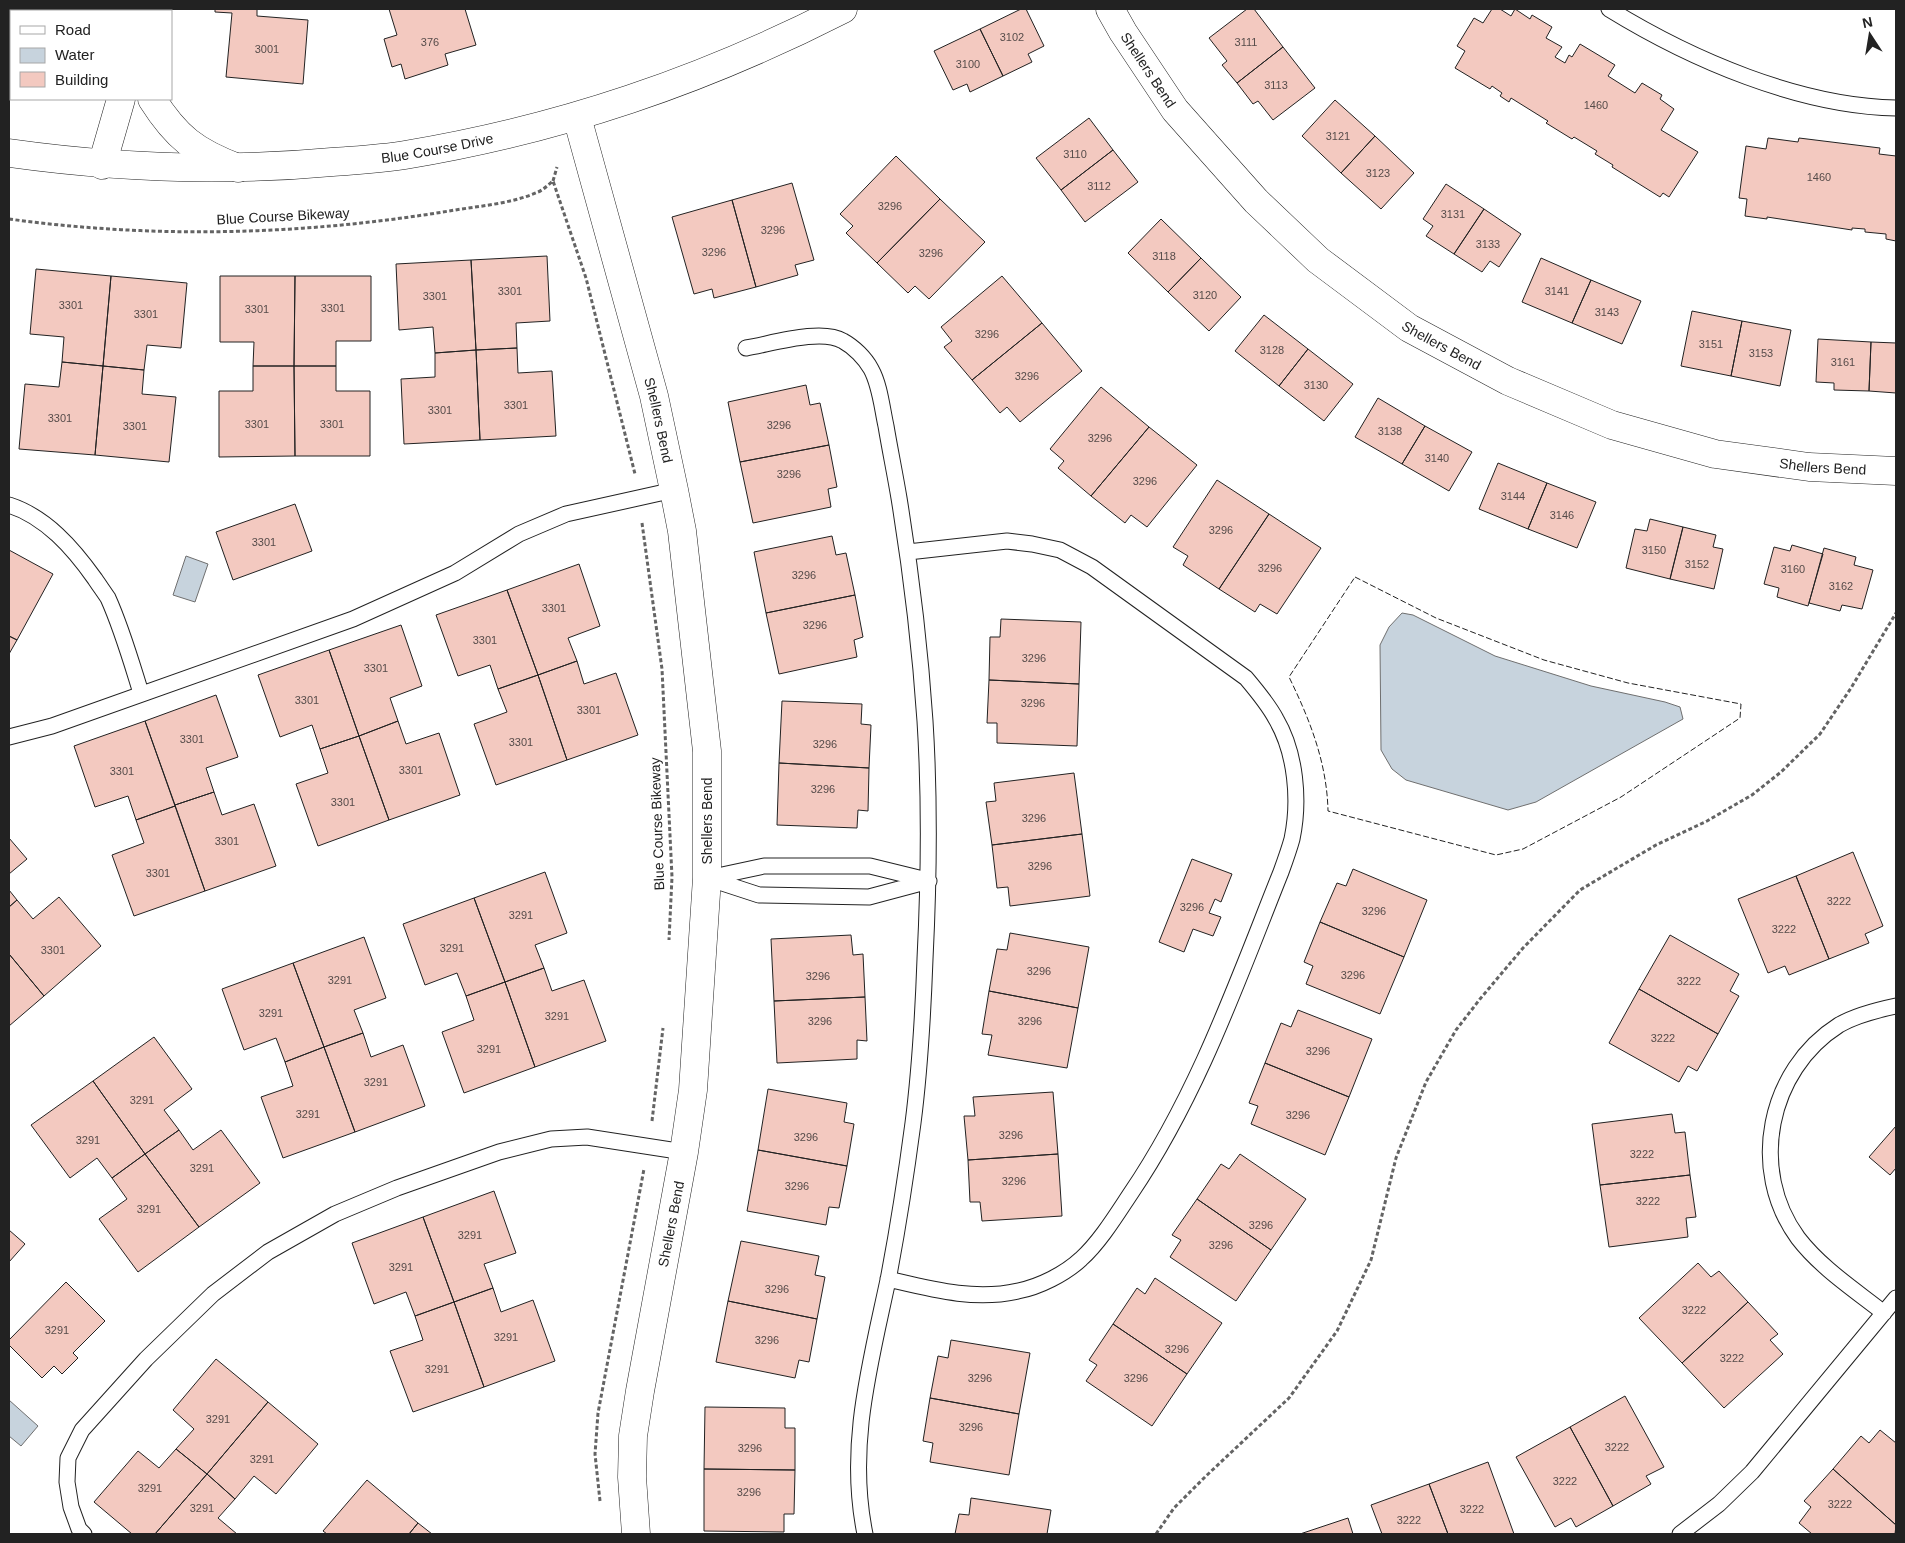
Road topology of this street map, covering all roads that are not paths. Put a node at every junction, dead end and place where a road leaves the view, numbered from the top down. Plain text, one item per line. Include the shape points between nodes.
1 (843, 9) edge
2 (1110, 9) edge
3 (1609, 9) edge
4 (121, 100) edge
5 (153, 100) edge
6 (1893, 106) edge
7 (577, 117) junction
8 (9, 153) edge
9 (102, 165) junction
10 (239, 168) junction
11 (746, 348) dead end
12 (1896, 471) edge
13 (674, 490) junction
14 (9, 505) edge
15 (908, 552) junction
16 (141, 693) junction
17 (9, 736) edge
18 (707, 878) junction
19 (928, 881) junction
20 (1896, 1006) edge
21 (684, 1152) junction
22 (888, 1279) junction
23 (1896, 1298) edge
24 (1884, 1313) junction
25 (84, 1534) edge
26 (636, 1534) edge
27 (865, 1534) edge
28 (1680, 1534) edge

1 - 7 street, Blue Course Drive via 695,77
2 - 12 street, Shellers Bend via 1175,110 1256,201 1318,260 1409,328 1508,381 1612,425 1715,454 1809,466
3 - 6 lane via 1720,66 1787,91 1870,107
4 - 9 street
5 - 10 street via 190,144 205,155
7 - 10 street, Blue Course Drive via 404,155
7 - 13 street, Shellers Bend via 654,396
8 - 9 street, Blue Course Drive
9 - 10 street, Blue Course Drive
11 - 15 lane via 820,335 840,339 857,351 871,369 880,394
13 - 16 lane via 566,514 519,534 454,572 353,619
13 - 18 street, Shellers Bend via 682,530 707,752
14 - 16 lane via 50,527 82,560 107,597
15 - 19 lane via 925,722
15 - 22 lane via 1007,541 1060,550 1092,567 1246,678 1278,721 1296,781 1296,813 1292,840 1281,872 1196,1080 1141,1179 1112,1222 1081,1259 1052,1279 1019,1291 987,1295 960,1295
16 - 17 lane via 52,726
18 - 19 lane via 764,866 870,866
18 - 19 lane via 759,894 869,897
18 - 21 street, Shellers Bend via 694,1080
19 - 22 lane via 922,1032 913,1120
20 - 24 lane via 1872,1011 1840,1025 1814,1044 1783,1089 1770,1142 1775,1192 1799,1239 1824,1265
21 - 25 lane via 587,1137 551,1140 500,1152 397,1188 335,1214 268,1252 213,1294 146,1359 82,1430 68,1458 67,1482 71,1506
21 - 26 street, Shellers Bend via 633,1436
22 - 27 lane via 860,1426 857,1466
23 - 24 lane
24 - 28 lane via 1752,1472 1719,1504

